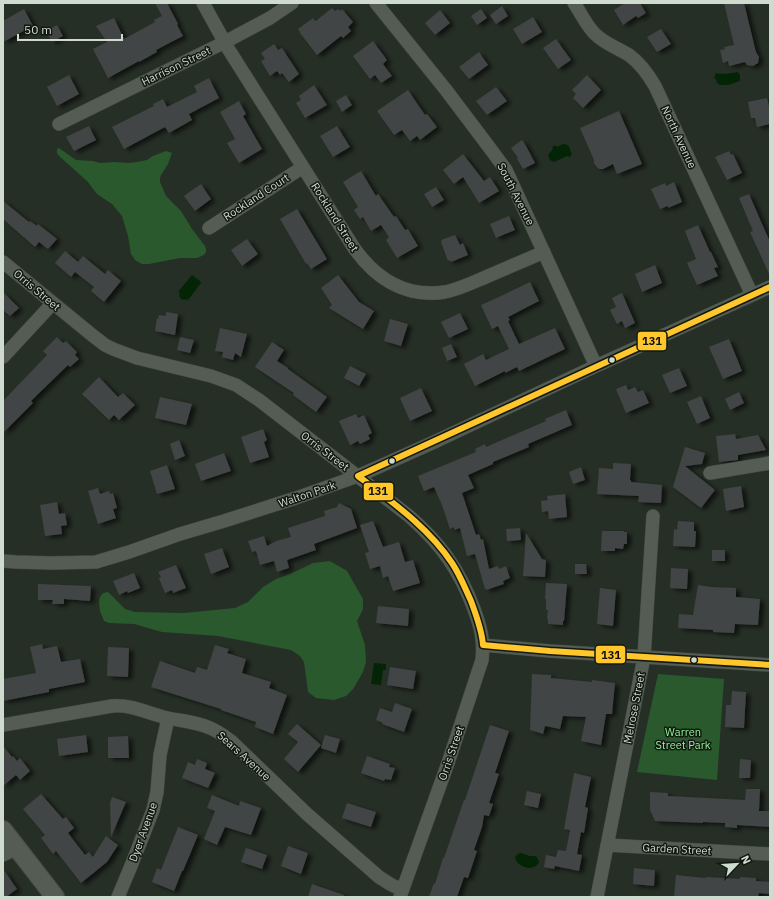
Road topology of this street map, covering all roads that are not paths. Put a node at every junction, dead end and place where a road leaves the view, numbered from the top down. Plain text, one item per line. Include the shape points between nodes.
1 (203, 3) edge
2 (292, 3) edge
3 (376, 3) edge
4 (574, 3) edge
5 (225, 42) junction
6 (59, 124) dead end
7 (303, 167) junction
8 (208, 228) dead end
9 (544, 252) junction
10 (3, 262) edge
11 (770, 287) edge
12 (752, 295) junction
13 (53, 303) junction
14 (3, 357) edge
15 (596, 366) junction
16 (770, 463) edge
17 (710, 473) dead end
18 (358, 476) junction
19 (653, 516) dead end
20 (3, 561) edge
21 (483, 645) junction
22 (644, 657) junction
23 (770, 665) edge
24 (168, 718) junction
25 (3, 725) edge
26 (3, 830) edge
27 (607, 845) junction
28 (10, 852) edge
29 (770, 854) edge
30 (401, 894) edge
31 (55, 897) edge
32 (118, 897) edge
33 (597, 897) edge

1 - 5 street, Rockland Street
2 - 5 street, Harrison Street
3 - 9 street, South Avenue via 498,158
4 - 12 street, North Avenue via 595,34 630,56 650,76
5 - 6 street, Harrison Street
5 - 7 street, Rockland Street
7 - 8 street, Rockland Court
7 - 9 street, Rockland Street via 365,263 385,280 401,287 427,293 454,290
9 - 15 street, South Avenue
10 - 13 street, Orris Street
11 - 12 street, Walton Park
12 - 15 street, Walton Park
13 - 14 street
13 - 18 street, Orris Street via 113,349 236,385
15 - 18 street, Walton Park
16 - 17 street
18 - 20 street, Walton Park via 96,562
18 - 21 street, Orris Street via 419,524 435,540 455,568 467,591
19 - 22 street, Melrose Street
21 - 22 street
21 - 30 street, Orris Street via 482,660
22 - 23 street
22 - 27 street, Melrose Street
24 - 25 street, Sears Avenue via 118,705
24 - 30 street, Sears Avenue via 203,725 231,741 307,814
24 - 32 street, Dyer Avenue via 153,810
26 - 28 main road
27 - 29 street, Garden Street
27 - 33 street, Melrose Street
28 - 31 main road

